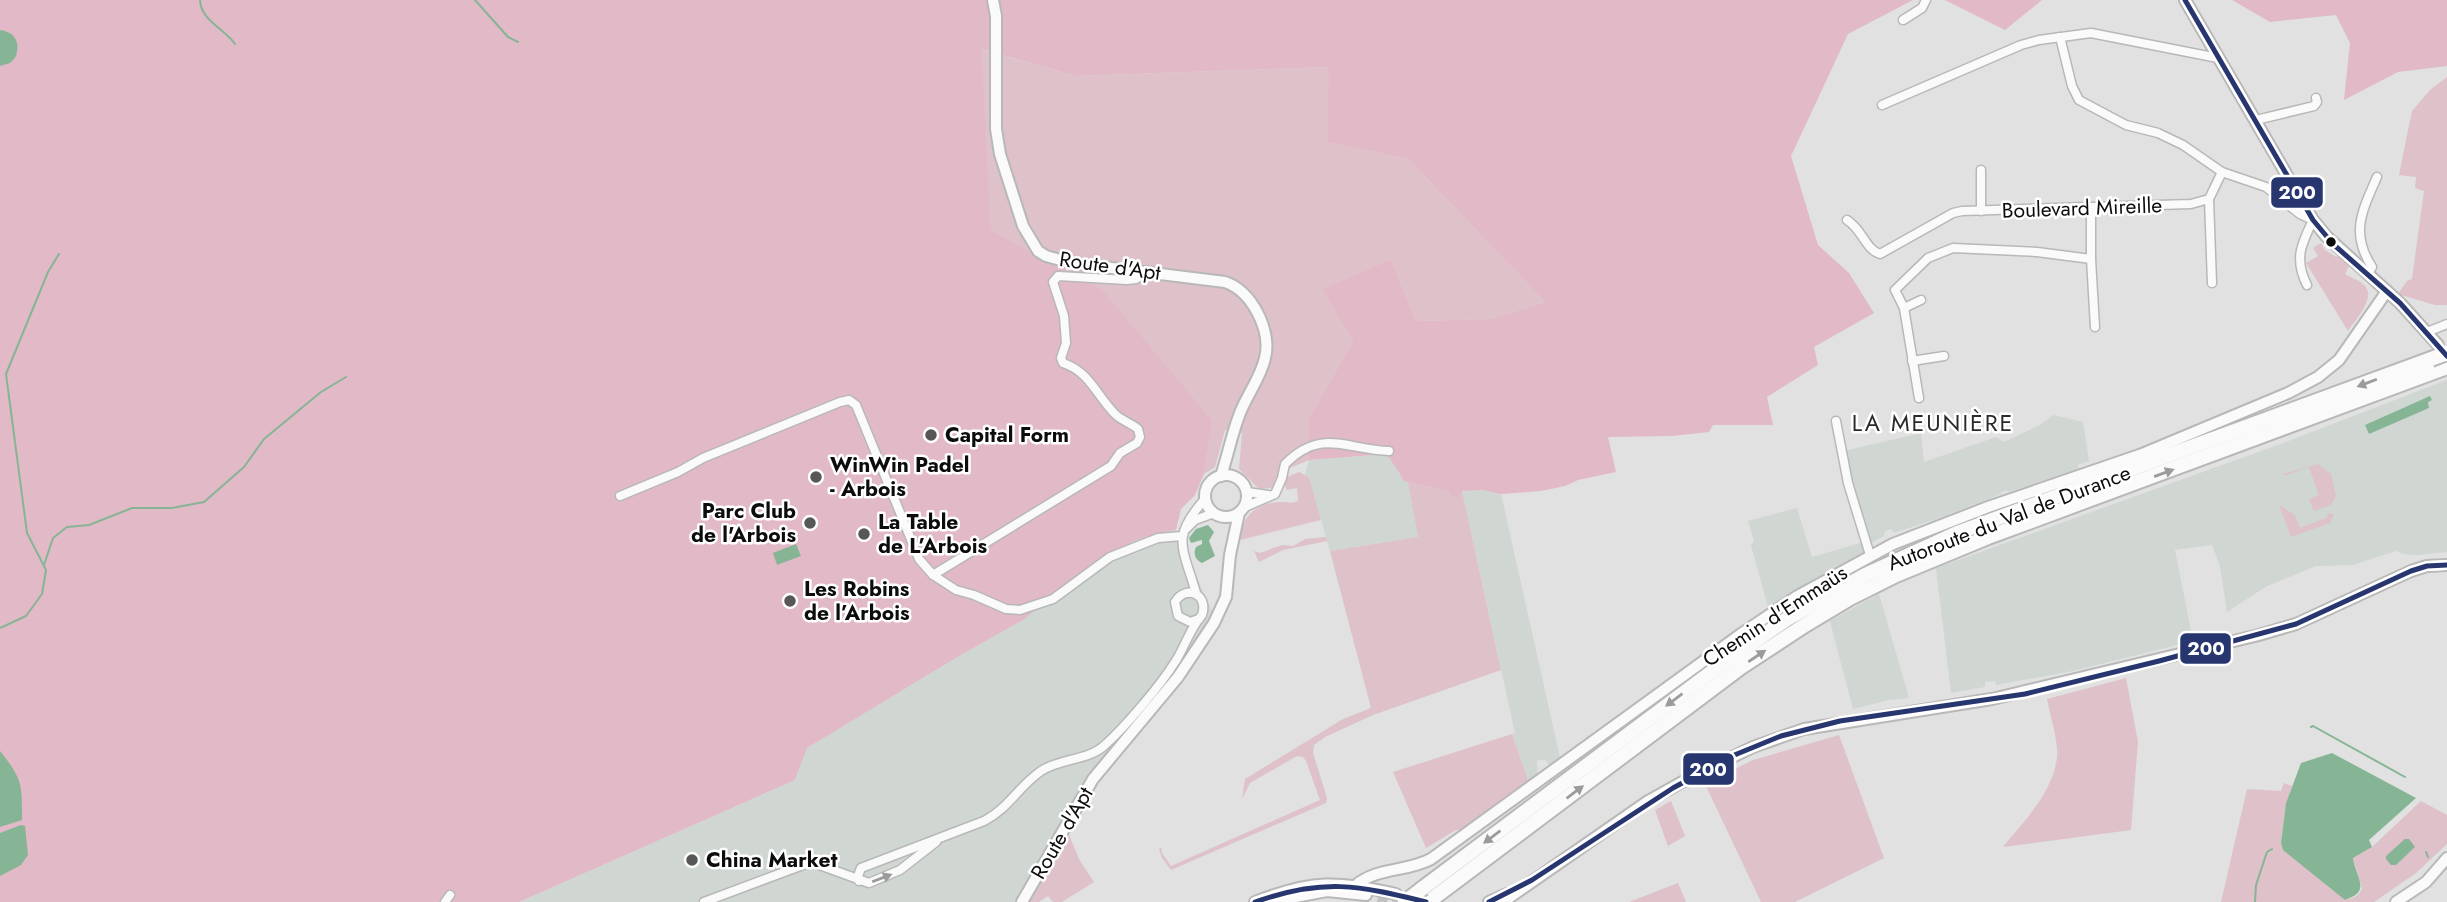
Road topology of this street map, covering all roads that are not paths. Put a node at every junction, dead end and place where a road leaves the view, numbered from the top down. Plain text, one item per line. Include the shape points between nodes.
1 (993, 0) edge
2 (1926, 0) edge
3 (2185, 0) edge
4 (1903, 20) dead end
5 (2060, 37) junction
6 (2218, 58) junction
7 (2316, 98) dead end
8 (1882, 105) dead end
9 (2256, 120) junction
10 (1981, 170) dead end
11 (2222, 172) junction
12 (2377, 177) dead end
13 (2209, 199) junction
14 (2091, 209) junction
15 (1981, 211) junction
16 (1847, 220) dead end
17 (2313, 220) junction
18 (2091, 259) junction
19 (1149, 272) junction
20 (2368, 274) junction
21 (2212, 283) dead end
22 (2306, 285) dead end
23 (2387, 291) junction
24 (1921, 300) dead end
25 (1904, 308) junction
26 (2447, 324) edge
27 (2095, 327) dead end
28 (2427, 332) junction
29 (2442, 349) edge
30 (1944, 356) dead end
31 (1912, 361) junction
32 (2439, 365) edge
33 (1919, 398) dead end
34 (1836, 421) dead end
35 (1233, 433) junction
36 (1389, 452) dead end
37 (1221, 476) junction
38 (1238, 479) junction
39 (1247, 492) junction
40 (1275, 494) junction
41 (620, 496) dead end
42 (1205, 499) junction
43 (1242, 510) junction
44 (1217, 515) junction
45 (1183, 533) junction
46 (1230, 555) junction
47 (1870, 555) junction
48 (2447, 565) edge
49 (1191, 573) junction
50 (933, 575) junction
51 (1186, 592) junction
52 (1196, 593) junction
53 (1181, 619) junction
54 (1199, 619) junction
55 (1186, 642) junction
56 (944, 837) junction
57 (893, 855) junction
58 (2447, 858) edge
59 (1557, 864) junction
60 (861, 868) junction
61 (903, 868) junction
62 (1399, 869) junction
63 (837, 870) junction
64 (859, 881) junction
65 (1356, 886) junction
66 (1375, 893) junction
67 (1426, 895) edge
68 (1401, 898) edge
69 (704, 902) edge
70 (1022, 902) edge
71 (1255, 902) edge
72 (1272, 902) edge
73 (1489, 902) edge
74 (1503, 902) edge
75 (2396, 902) edge

1 - 19 main road, Route d'Apt via 996,129 1019,215 1032,243 1058,261
2 - 4 street via 1922,9
3 - 6 main road
5 - 6 street via 2107,35
5 - 8 street via 2021,45
5 - 11 street via 2079,100 2126,125 2183,145
6 - 9 main road
7 - 9 street via 2314,106
9 - 17 main road
10 - 15 street
11 - 13 street
11 - 17 street via 2266,187
12 - 20 street via 2358,235 2361,251 2372,267
13 - 14 street, Boulevard Mireille via 2190,205
13 - 21 street
14 - 15 street, Boulevard Mireille
14 - 18 street
15 - 16 street, Boulevard Mireille via 1953,213 1880,254
17 - 20 main road
17 - 22 street via 2299,261
18 - 25 street via 1953,248 1928,258 1895,290
18 - 27 street
19 - 35 main road, Route d'Apt via 1232,284 1255,309 1266,341 1265,359
19 - 50 street via 1127,281 1058,276 1053,282 1064,316 1063,363 1083,373 1113,412 1138,429 1137,443 1120,453 1111,466
20 - 23 main road
23 - 28 main road
23 - 47 main road, Chemin d'Emmaüs via 2339,360 2288,393 2142,454 1987,507
24 - 25 street
25 - 31 street
26 - 28 street
28 - 29 main road
29 - 32 highway, Autoroute du Val de Durance, bridge
30 - 31 street
31 - 33 street
67 -> 32 highway, Autoroute du Val de Durance via 1442,892 1741,667 1850,598 1988,537
32 -> 67 highway, Autoroute du Val de Durance via 1957,533 1865,575 1787,619 1725,662
34 - 47 street via 1848,483
35 - 37 main road, Route d'Apt
35 - 38 main road, Route d'Apt via 1232,458
36 - 40 street via 1319,443 1285,464
37 - 38 main road
37 - 42 main road via 1210,483
38 - 39 main road
39 - 40 street
39 - 43 main road
40 - 43 street
41 - 50 street via 849,400 856,405 919,559
42 - 44 main road
42 - 45 street via 1187,520
43 - 44 main road via 1231,517
43 - 46 main road, Route d'Apt
44 - 45 street via 1195,520
44 - 46 main road, Route d'Apt
45 - 49 street
45 - 50 street via 1110,556 1053,599 1020,610 956,590
46 - 70 main road, Route d'Apt via 1226,597 1214,623 1178,677 1094,779
47 - 62 main road, Chemin d'Emmaüs via 1769,614 1431,859
48 - 59 main road via 2411,571 2319,614 2259,635 1992,699 1804,729 1690,777
49 - 51 street
49 - 52 street
51 - 52 street
51 - 53 street via 1175,602
52 - 54 street via 1205,605
53 - 54 street
53 - 55 street
54 - 55 street
55 - 56 street via 1170,670 1104,746 1053,764 993,817
56 - 57 street
56 - 61 street
57 - 60 street
57 - 61 street via 902,860
58 - 75 main road via 2426,882
59 - 73 main road
59 - 74 main road
60 - 63 street
60 - 64 street
64 -> 61 street via 873,882
62 - 65 main road, Chemin d'Emmaüs via 1369,876
62 - 66 main road via 1383,876
63 - 64 street
63 - 69 street via 809,862
65 - 66 main road
65 - 71 main road via 1315,884
66 - 68 main road
66 - 72 main road via 1327,891
67 - 68 highway, Autoroute du Val de Durance, bridge

